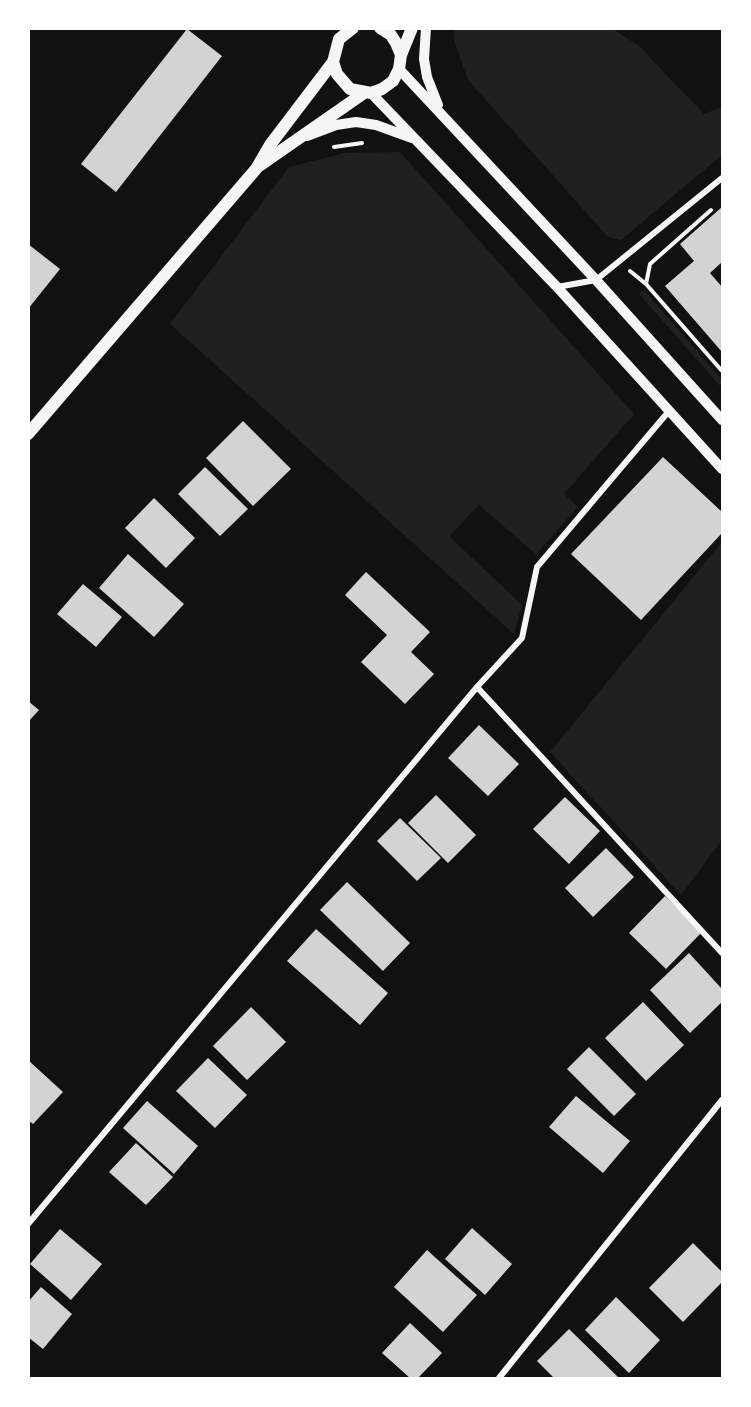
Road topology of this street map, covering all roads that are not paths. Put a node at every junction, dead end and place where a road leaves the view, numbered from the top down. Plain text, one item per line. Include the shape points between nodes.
1 (353, 28) edge
2 (381, 28) edge
3 (412, 28) edge
4 (426, 28) edge
5 (401, 55) junction
6 (333, 62) junction
7 (399, 69) junction
8 (368, 93) junction
9 (440, 111) junction
10 (298, 139) junction
11 (418, 140) junction
12 (256, 169) junction
13 (723, 178) edge
14 (597, 280) junction
15 (557, 287) junction
16 (669, 411) junction
17 (723, 420) edge
18 (28, 434) edge
19 (723, 470) edge
20 (477, 687) junction
21 (723, 953) edge
22 (723, 1100) edge
23 (28, 1224) edge
24 (499, 1378) edge

1 - 6 main road via 339,39
2 - 5 main road via 391,35
3 - 5 main road
4 - 9 street via 426,68
5 - 7 main road
6 - 8 main road via 341,81
6 - 12 main road
7 - 8 main road via 393,81
7 - 9 street
8 - 10 main road
8 - 11 street
9 - 14 street
10 - 11 street via 356,122
10 - 12 main road
11 - 15 street
12 - 18 main road
13 - 14 street
14 - 15 street
14 - 17 street
15 - 16 street
16 - 19 street
16 - 20 street via 537,567 522,638
20 - 21 street
20 - 23 street
22 - 24 street

